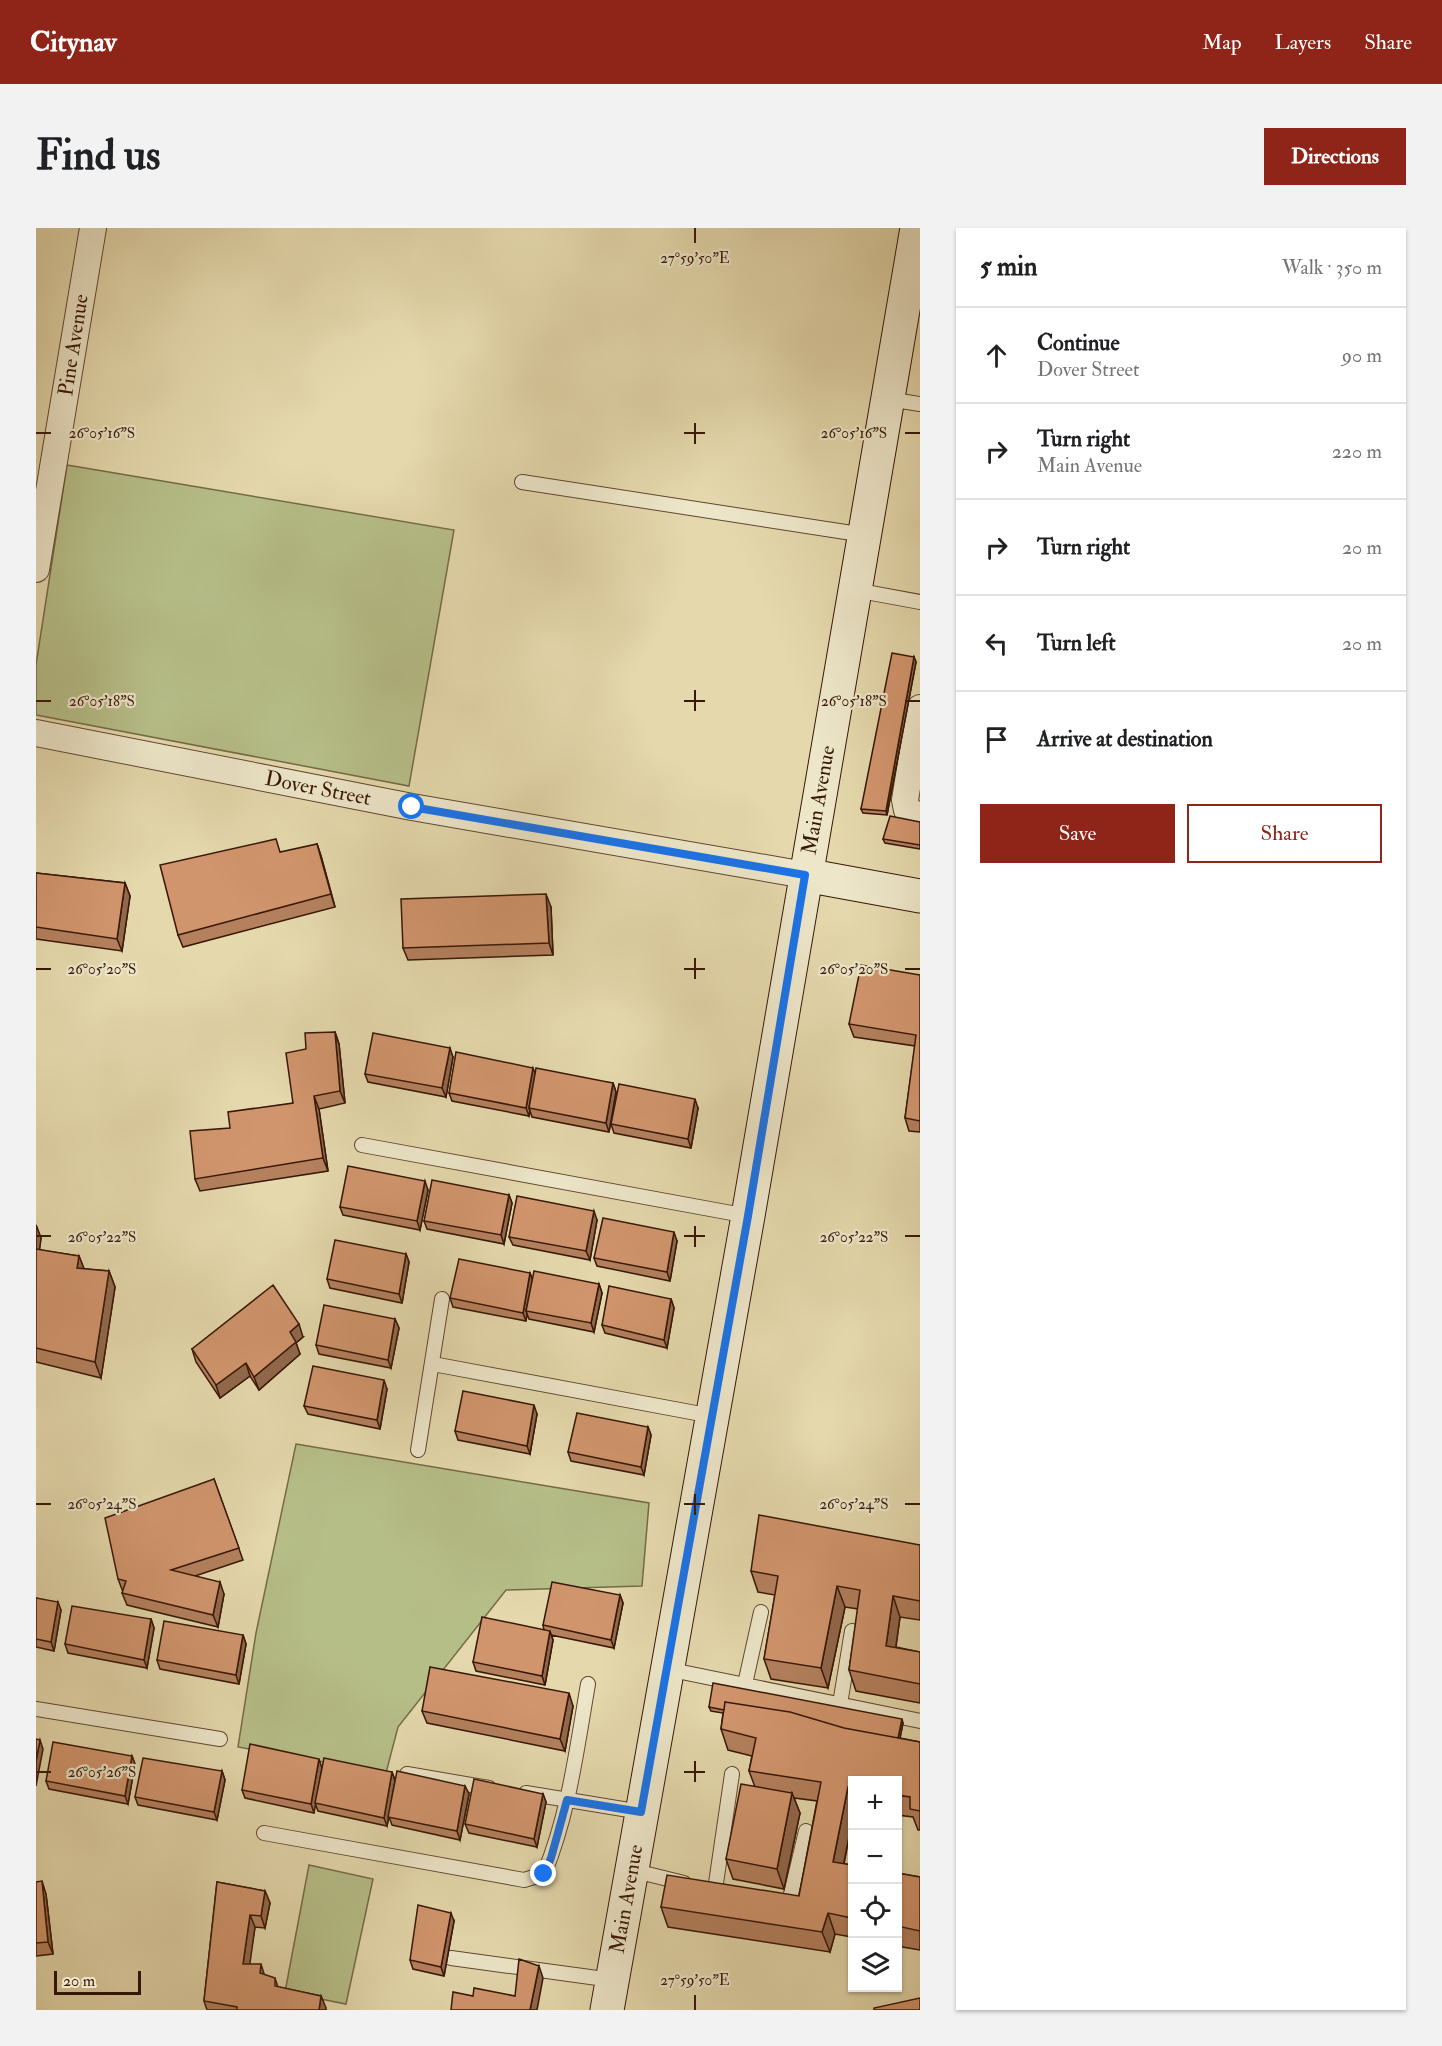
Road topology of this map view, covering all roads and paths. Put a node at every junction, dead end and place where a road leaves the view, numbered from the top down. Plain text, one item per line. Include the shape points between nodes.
1 (93, 228) edge
2 (917, 228) edge
3 (888, 399) junction
4 (920, 404) edge
5 (522, 482) dead end
6 (866, 535) junction
7 (36, 569) edge
8 (855, 590) junction
9 (920, 602) edge
10 (920, 708) edge
11 (36, 734) edge
12 (920, 816) edge
13 (805, 875) junction
14 (920, 896) edge
15 (362, 1145) dead end
16 (748, 1216) junction
17 (442, 1299) dead end
18 (433, 1364) junction
19 (712, 1416) junction
20 (418, 1450) dead end
21 (761, 1612) dead end
22 (852, 1631) edge
23 (668, 1669) junction
24 (588, 1684) dead end
25 (745, 1684) junction
26 (840, 1704) junction
27 (36, 1709) edge
28 (920, 1721) edge
29 (220, 1739) dead end
30 (405, 1774) edge
31 (732, 1774) dead end
32 (567, 1800) junction
33 (641, 1812) junction
34 (806, 1831) dead end
35 (264, 1833) dead end
36 (631, 1870) junction
37 (765, 1902) edge
38 (451, 1958) dead end
39 (609, 1995) edge

1 - 7 street, Pine Avenue
2 - 3 street, Main Avenue
3 - 4 lane
3 - 6 street, Main Avenue
5 - 6 lane
6 - 8 street, Main Avenue
8 - 9 lane
8 - 13 street, Main Avenue
10 - 12 street via 905,806
11 - 13 street, Dover Street via 412,807
13 - 14 street, Dover Street
13 - 16 street, Main Avenue
15 - 16 lane
16 - 19 street, Main Avenue
17 - 18 lane
18 - 19 lane
18 - 20 lane
19 - 23 street, Main Avenue
21 - 25 lane
22 - 26 lane
23 - 25 lane
23 - 33 street, Main Avenue
24 - 32 lane
25 - 26 lane
26 - 28 lane
27 - 29 lane
30 - 32 lane
31 - 36 lane via 710,1889
32 - 33 lane
32 - 35 lane via 544,1874 524,1880
33 - 36 street, Main Avenue
34 - 37 lane via 790,1899 784,1904
36 - 39 street, Main Avenue
38 - 39 lane

